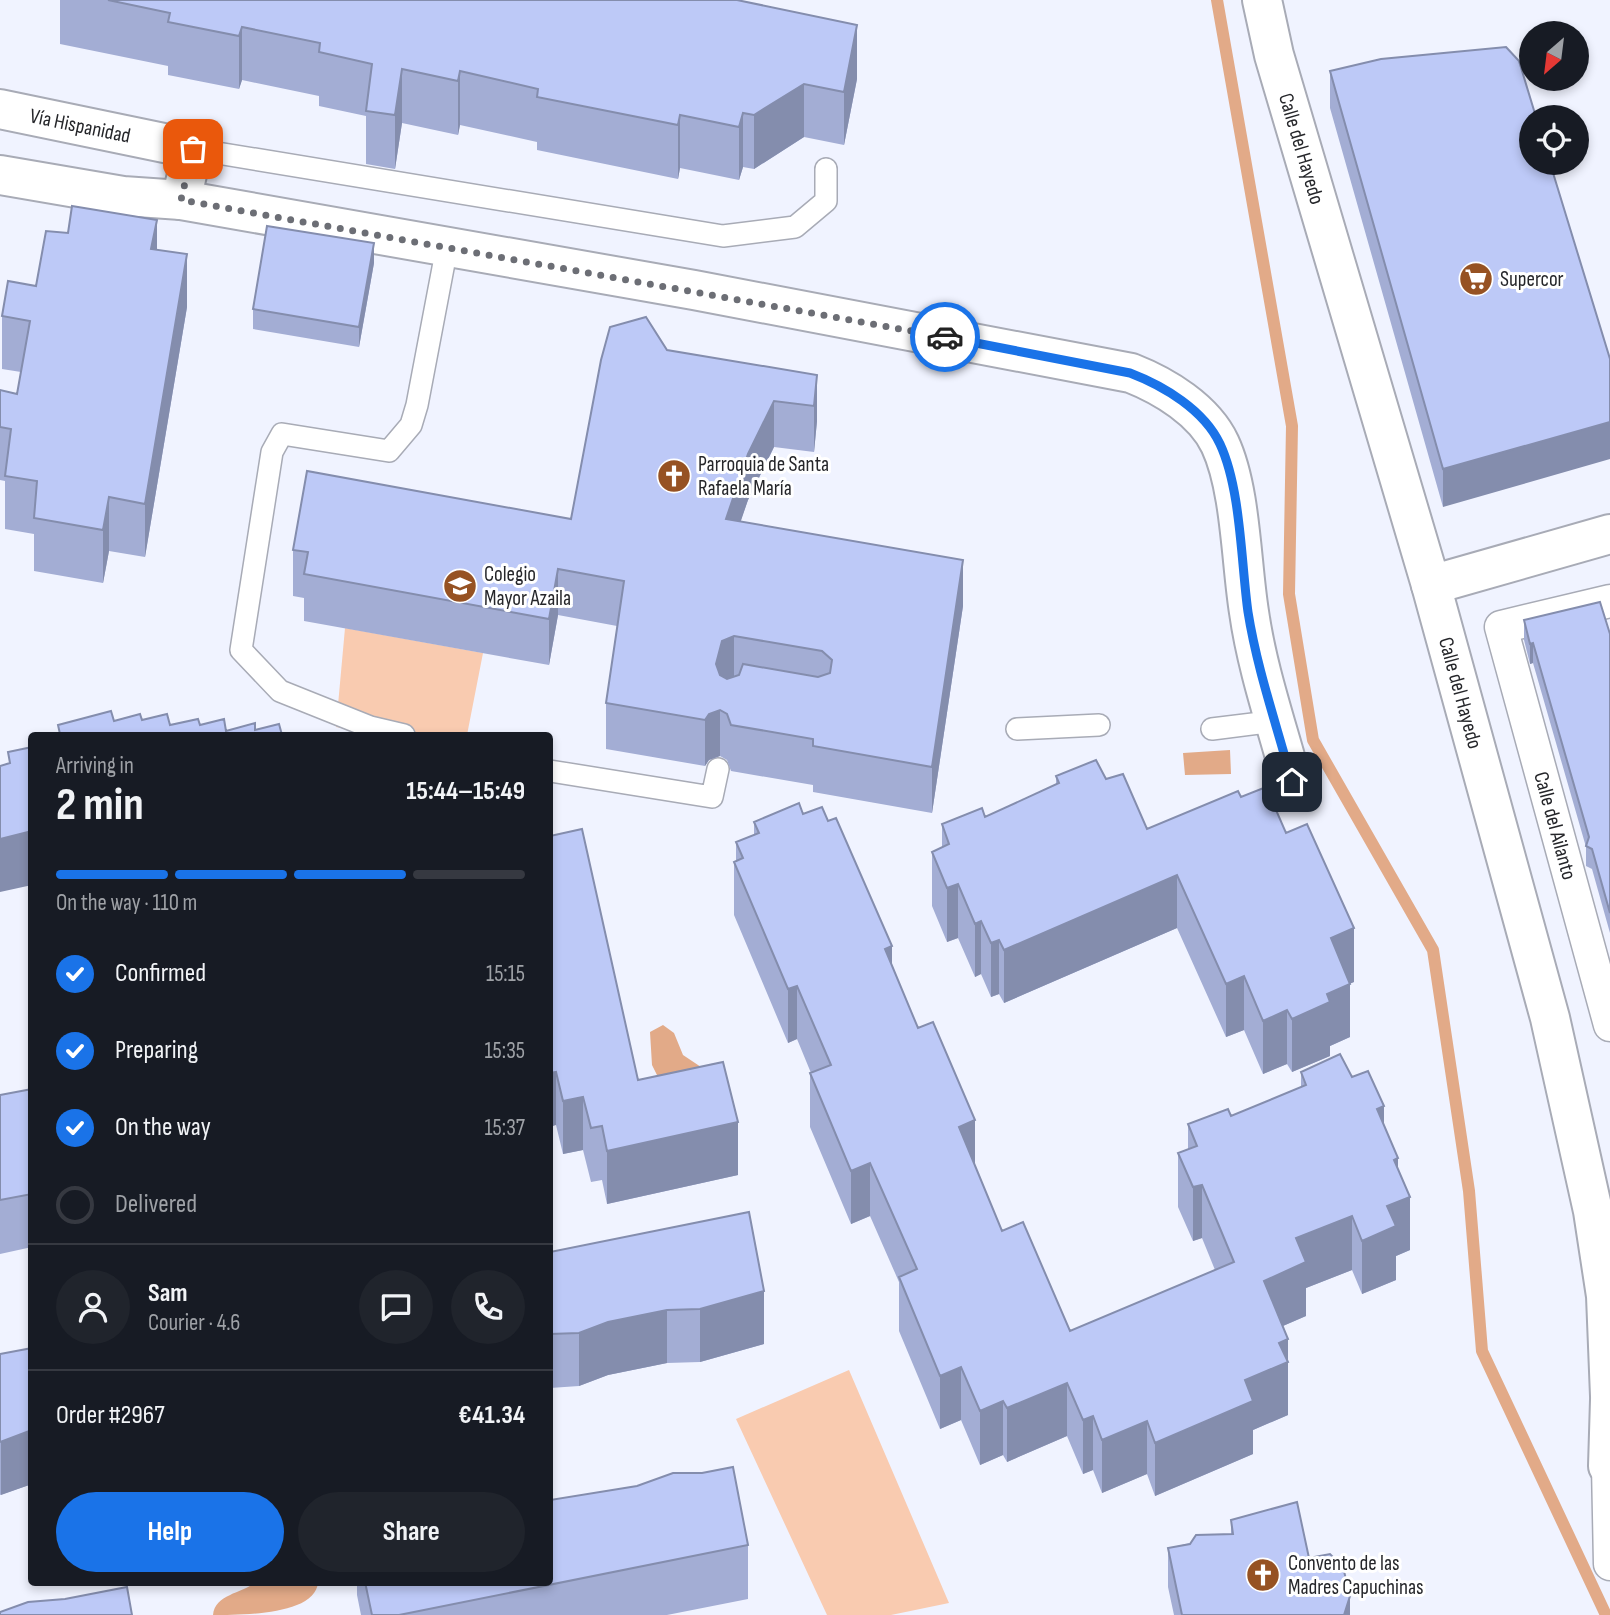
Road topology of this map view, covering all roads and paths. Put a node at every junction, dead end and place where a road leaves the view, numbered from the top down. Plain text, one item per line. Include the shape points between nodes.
1 (1262, 0) edge
2 (0, 109) edge
3 (193, 149) junction
4 (826, 170) dead end
5 (0, 175) edge
6 (181, 200) junction
7 (447, 247) junction
8 (1610, 534) edge
9 (1431, 585) junction
10 (1610, 601) edge
11 (1276, 721) junction
12 (1099, 725) dead end
13 (1017, 729) dead end
14 (1212, 729) dead end
15 (391, 732) edge
16 (718, 769) dead end
17 (553, 771) edge
18 (1292, 782) dead end
19 (1610, 1025) edge
20 (1610, 1398) edge
21 (1608, 1466) joint
22 (1610, 1564) edge

1 - 9 street, Calle del Hayedo via 1274,55
2 - 3 street, Vía Hispanidad
3 - 4 lane via 723,236 795,226 827,201
3 - 6 street
5 - 6 street via 123,197
6 - 7 street
7 - 11 street via 999,347 1130,373 1158,383 1208,428 1230,472 1249,615
7 - 15 lane via 417,405 403,438 389,451 282,434 272,452 241,650 281,691
8 - 9 street
9 - 20 street, Calle del Hayedo via 1573,1114 1606,1296
10 - 19 street, Calle del Ailanto via 1501,627
11 - 14 lane
11 - 18 street
12 - 13 lane
16 - 17 lane via 712,797
20 - 21 street, Calle del Hayedo
21 - 22 street, Calle del Hayedo

